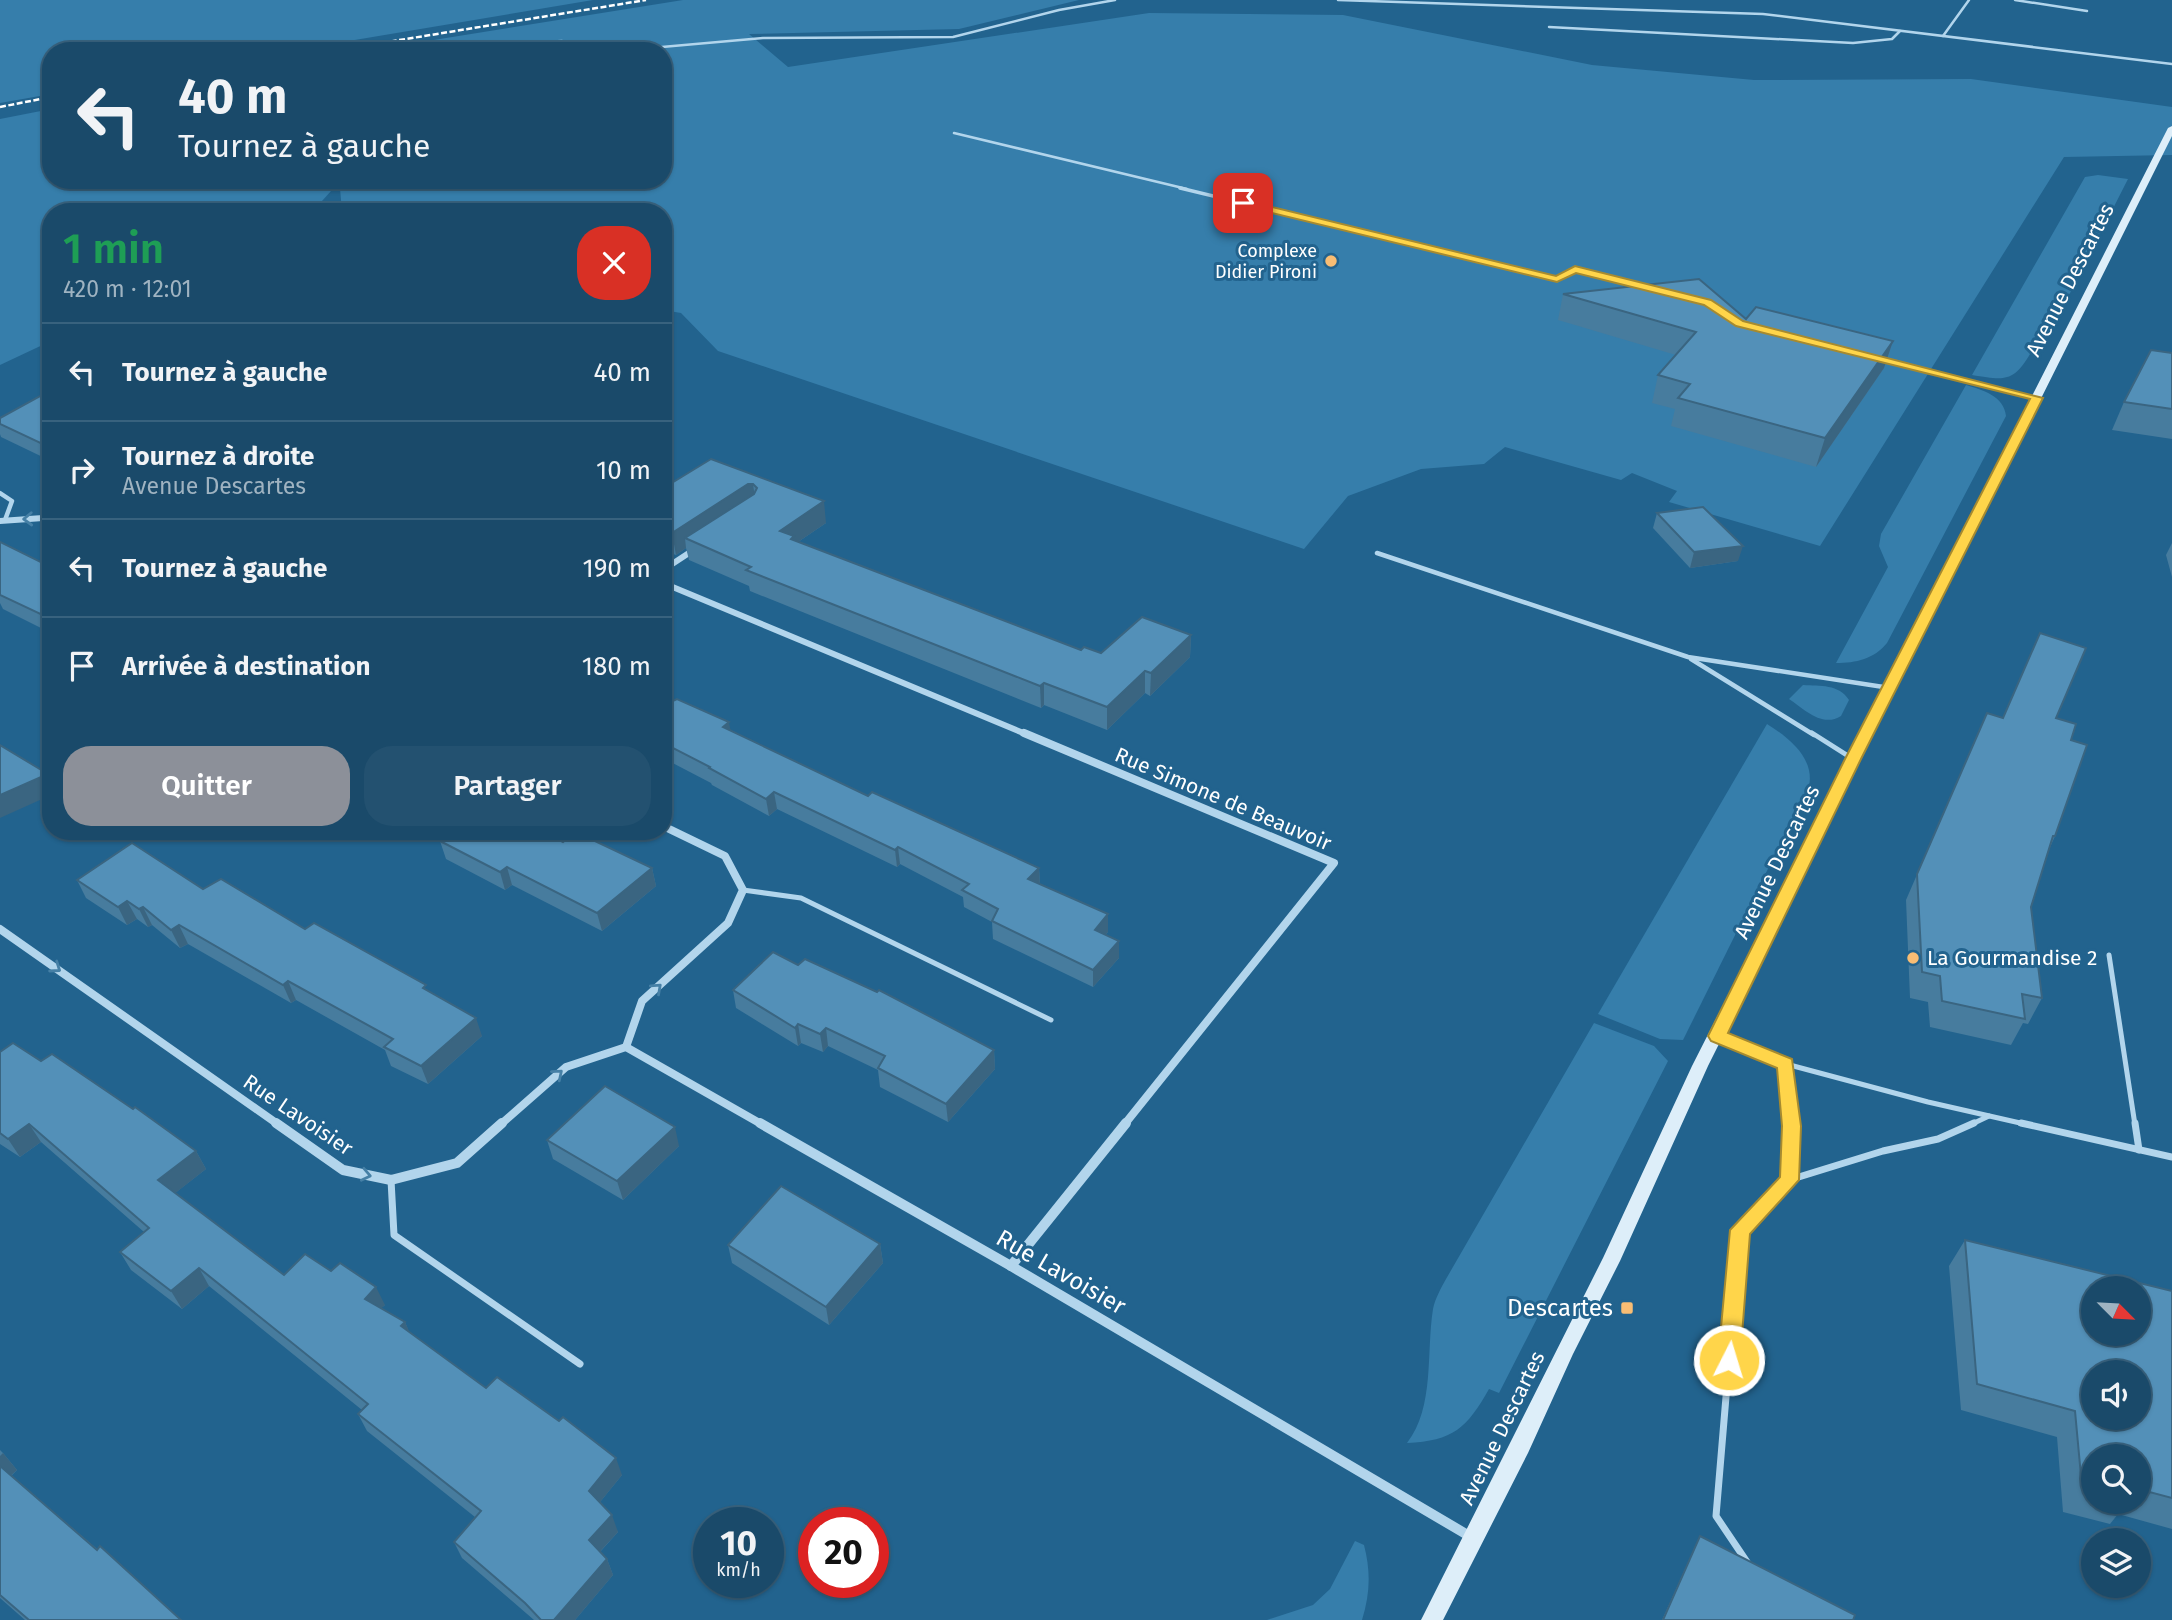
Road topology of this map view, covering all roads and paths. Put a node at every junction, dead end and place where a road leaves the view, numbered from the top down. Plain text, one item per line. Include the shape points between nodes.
1 (1115, 0) edge
2 (1338, 0) edge
3 (1969, 0) edge
4 (2015, 0) edge
5 (2087, 11) dead end
6 (1549, 27) dead end
7 (1900, 31) junction
8 (1943, 36) junction
9 (544, 42) edge
10 (563, 42) edge
11 (672, 46) edge
12 (2172, 64) edge
13 (2172, 128) edge
14 (954, 133) dead end
15 (1654, 289) edge
16 (1876, 359) edge
17 (2037, 398) junction
18 (0, 493) edge
19 (42, 518) edge
20 (3, 520) edge
21 (697, 547) edge
22 (1377, 553) dead end
23 (672, 564) edge
24 (672, 587) edge
25 (1688, 657) junction
26 (1890, 688) junction
27 (1853, 759) junction
28 (672, 830) edge
29 (743, 890) junction
30 (0, 929) edge
31 (2109, 955) dead end
32 (1051, 1020) dead end
33 (1717, 1036) junction
34 (626, 1046) junction
35 (1786, 1064) junction
36 (1989, 1116) junction
37 (2139, 1150) junction
38 (2172, 1157) edge
39 (391, 1180) junction
40 (1789, 1180) junction
41 (1011, 1266) junction
42 (580, 1364) dead end
43 (1474, 1538) junction
44 (1754, 1573) edge
45 (1432, 1620) edge

1 - 11 lane via 953,37 763,38
2 - 7 lane via 1763,14
3 - 8 lane
4 - 5 lane
6 - 7 lane via 1853,43 1892,39
7 - 8 lane
8 - 12 lane
9 - 10 lane
13 - 17 main road, Avenue Descartes
14 - 15 lane via 1557,279 1575,270
16 - 17 lane
17 - 26 main road, Avenue Descartes
18 - 20 lane via 12,501
19 -> 20 street
21 - 23 street
22 - 25 lane
24 - 41 street, Rue Simone de Beauvoir via 1334,863
25 - 26 lane
25 - 27 lane
26 - 27 main road, Avenue Descartes
27 - 33 main road, Avenue Descartes
28 - 29 street via 725,856
29 - 32 lane via 801,898
34 -> 29 street via 642,1001 728,923
30 -> 39 street, Rue Lavoisier via 343,1170
31 - 37 lane
33 - 35 lane
33 - 43 main road, Avenue Descartes
39 -> 34 street, Rue Lavoisier via 457,1163 566,1067
34 - 41 street, Rue Lavoisier
35 - 36 lane
35 - 40 lane via 1792,1126
36 - 37 lane
36 - 40 lane via 1938,1139
37 - 38 lane
39 - 42 lane via 394,1235
40 - 44 lane via 1740,1230 1716,1516
41 - 43 street, Rue Lavoisier
43 - 45 main road, Avenue Descartes

